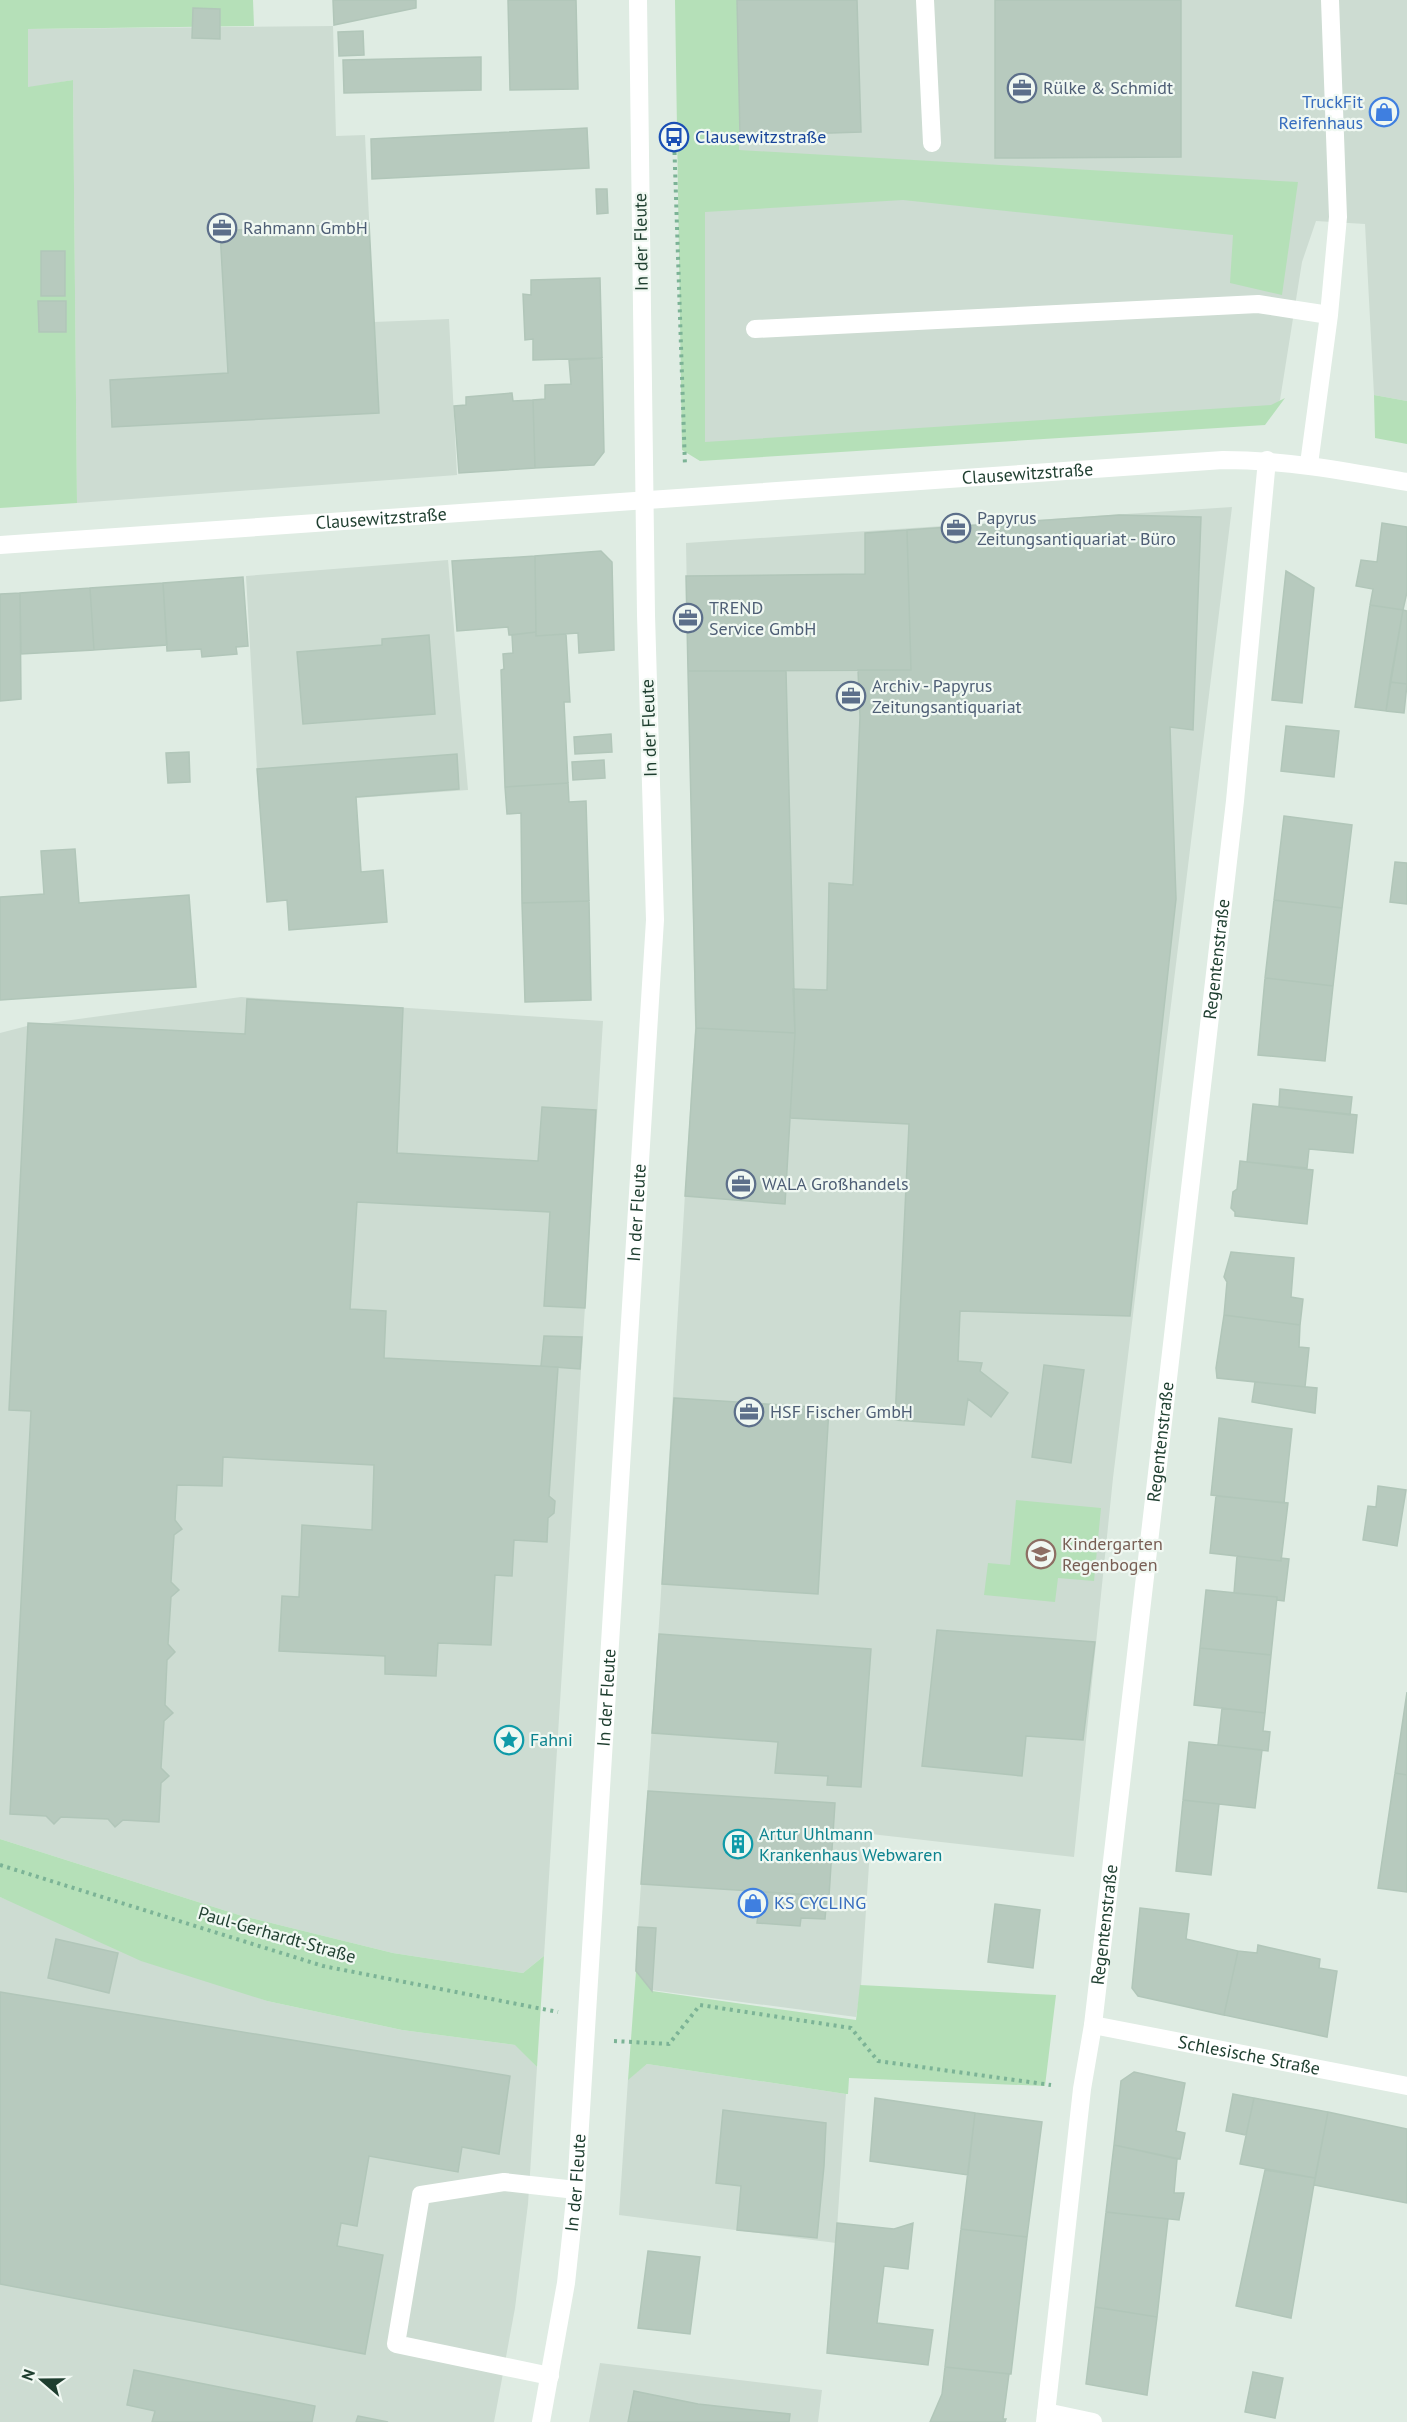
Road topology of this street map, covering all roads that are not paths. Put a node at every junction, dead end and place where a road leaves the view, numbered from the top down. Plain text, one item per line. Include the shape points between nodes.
1 (638, 0) edge
2 (925, 0) edge
3 (1330, 0) edge
4 (932, 143) dead end
5 (1329, 315) junction
6 (755, 329) dead end
7 (1267, 460) junction
8 (1309, 464) junction
9 (1407, 482) edge
10 (645, 501) junction
11 (0, 545) edge
12 (1093, 2025) junction
13 (1407, 2086) edge
14 (576, 2190) junction
15 (550, 2376) junction
16 (1046, 2417) edge
17 (541, 2422) edge
18 (1093, 2422) edge

1 - 10 street, In der Fleute
2 - 4 street
3 - 5 street via 1338,217
5 - 6 street via 1258,304
5 - 8 street
7 - 8 street, Clausewitzstraße
7 - 10 street, Clausewitzstraße
7 - 12 street, Regentenstraße via 1235,801
8 - 9 street, Clausewitzstraße
10 - 11 street, Clausewitzstraße
10 - 14 street, In der Fleute via 654,920
12 - 13 street, Schlesische Straße
12 - 16 street, Regentenstraße via 1082,2089
14 - 15 street, In der Fleute
14 - 15 street via 504,2182 421,2195 396,2344
15 - 17 street, In der Fleute
16 - 18 street

